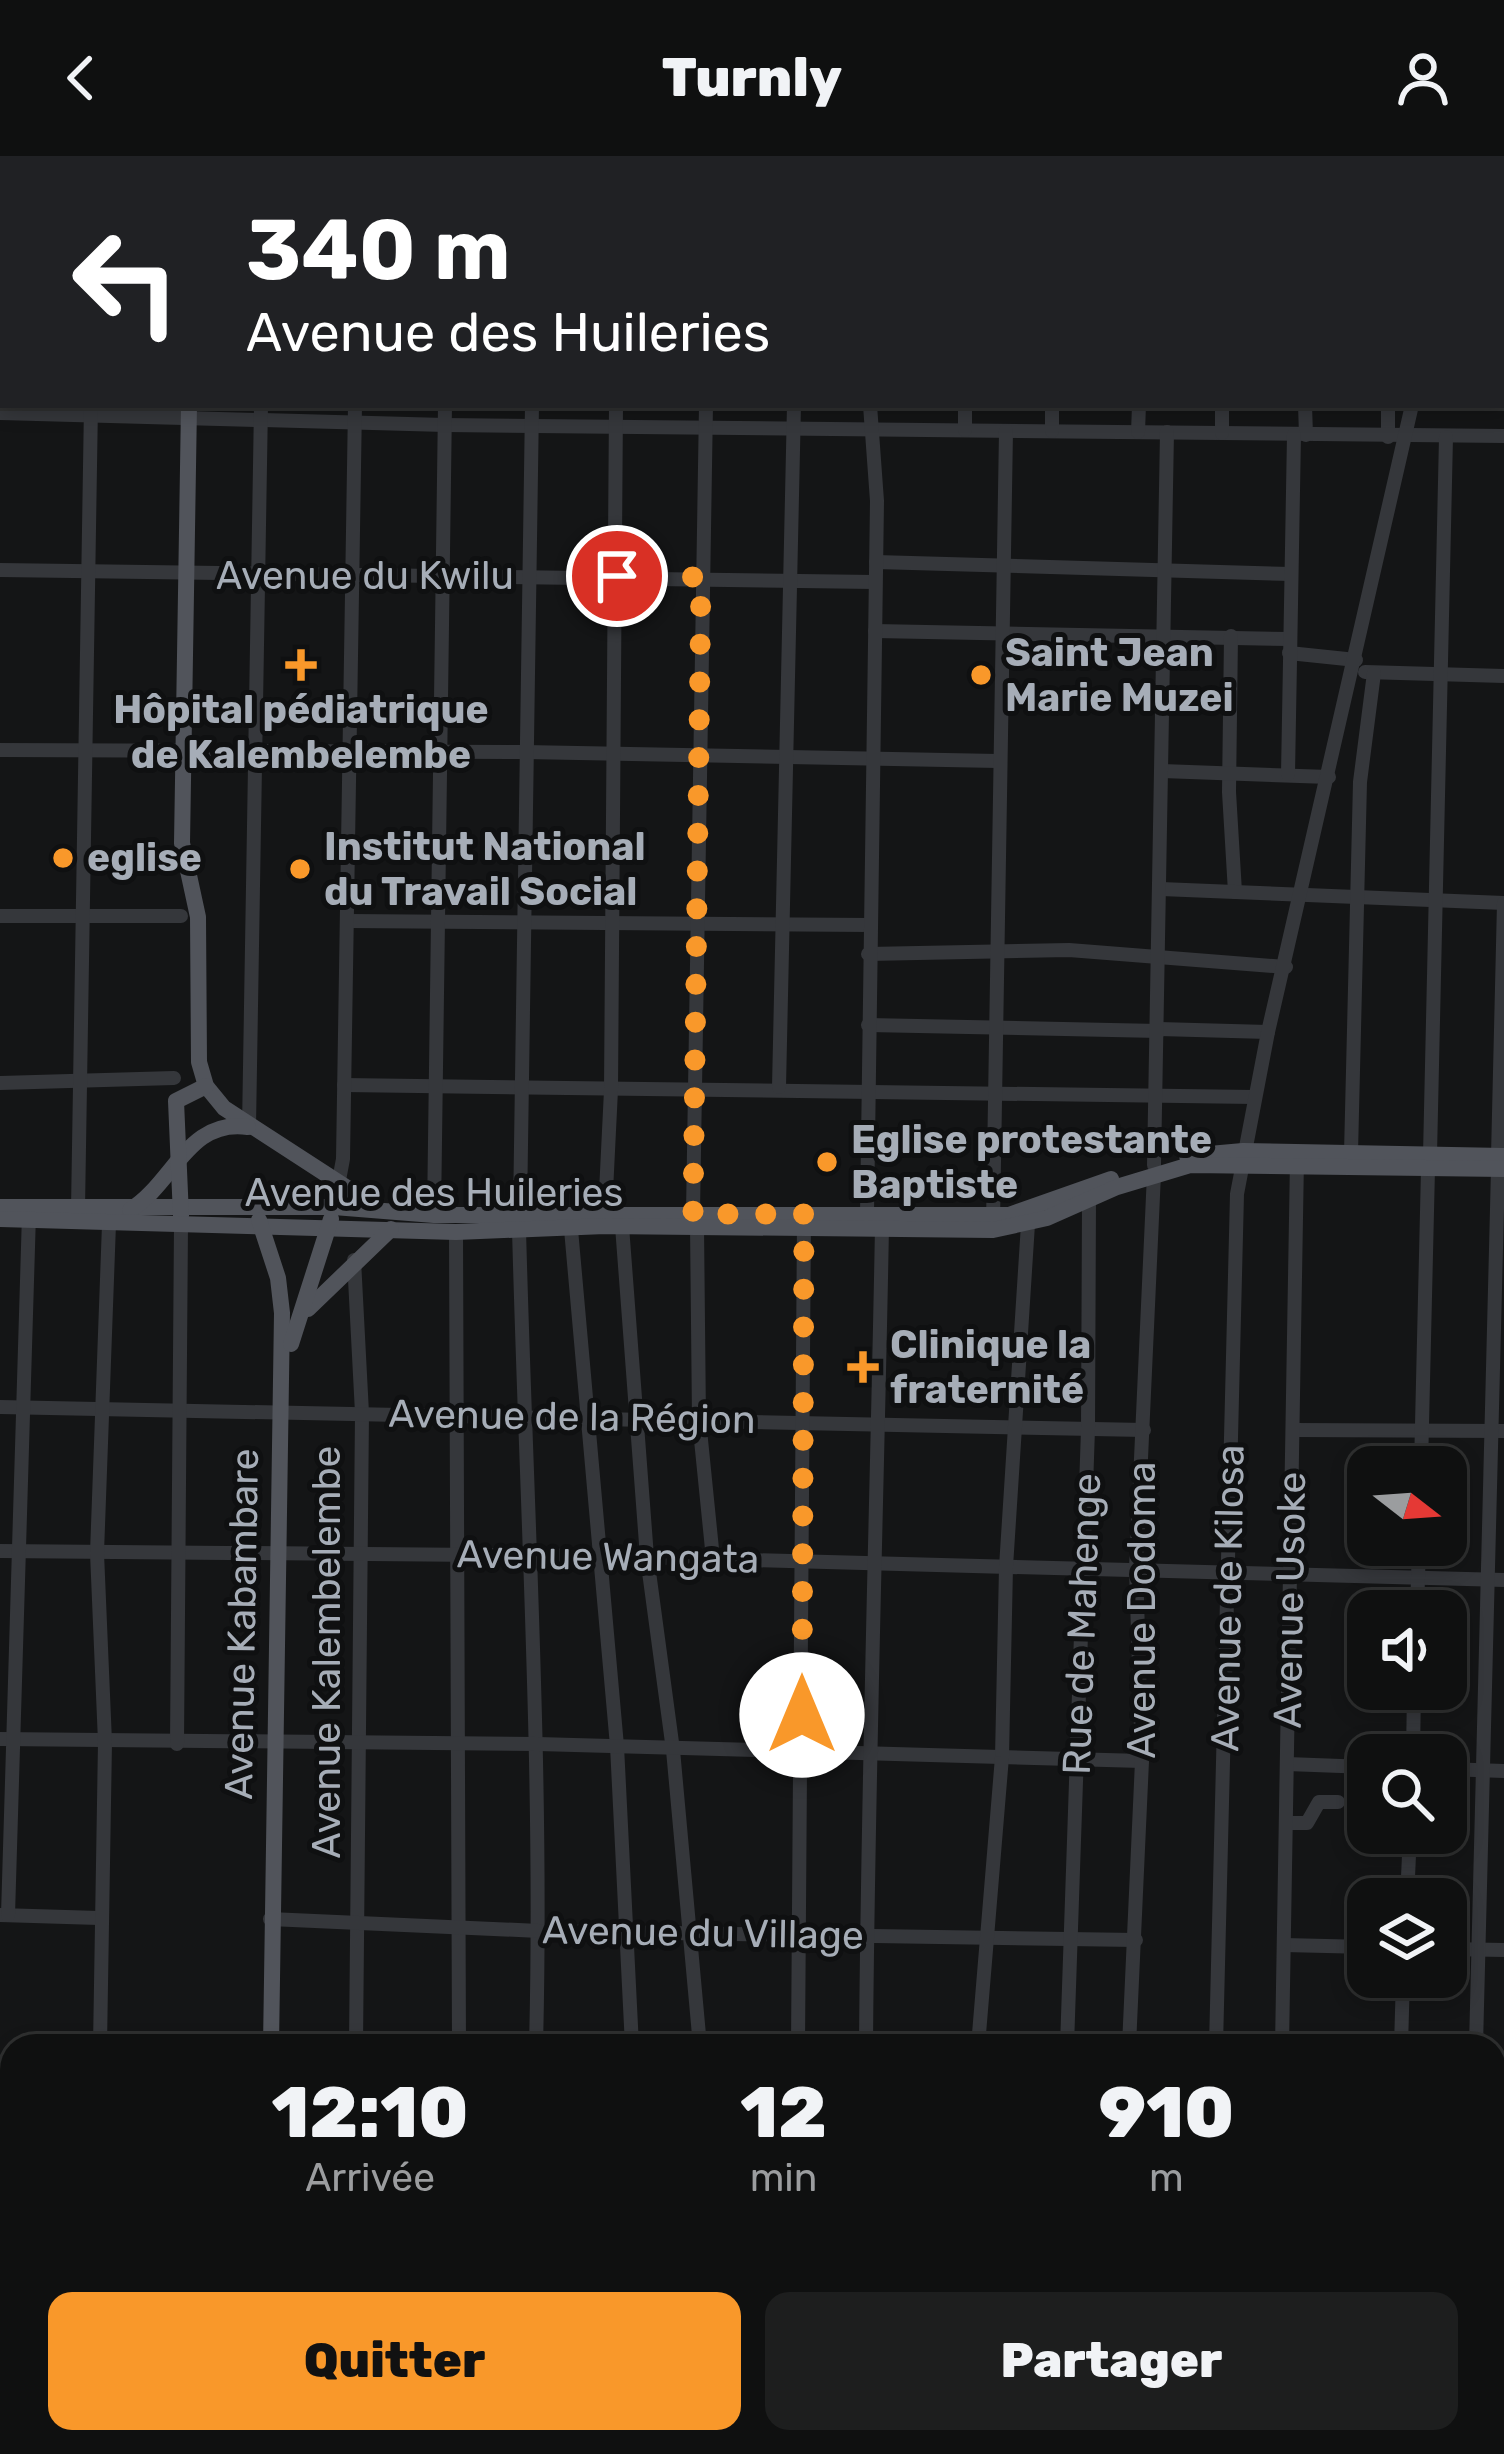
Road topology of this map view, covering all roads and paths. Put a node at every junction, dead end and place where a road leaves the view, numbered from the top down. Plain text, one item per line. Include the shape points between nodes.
1 (446, 408) edge
2 (532, 408) edge
3 (616, 408) edge
4 (706, 408) edge
5 (794, 408) edge
6 (870, 408) edge
7 (965, 408) edge
8 (1052, 408) edge
9 (1139, 408) edge
10 (1222, 408) edge
11 (1304, 408) edge
12 (1388, 408) edge
13 (1411, 408) edge
14 (91, 411) edge
15 (0, 412) edge
16 (189, 412) edge
17 (261, 413) edge
18 (355, 413) edge
19 (445, 425) junction
20 (532, 426) junction
21 (616, 427) junction
22 (705, 428) junction
23 (793, 429) junction
24 (869, 429) junction
25 (965, 430) junction
26 (1006, 430) junction
27 (1052, 431) junction
28 (1138, 432) junction
29 (1168, 432) junction
30 (1222, 433) junction
31 (1300, 435) junction
32 (1388, 436) junction
33 (1446, 436) junction
34 (1504, 436) edge
35 (1405, 437) junction
36 (875, 562) junction
37 (1002, 567) junction
38 (0, 570) edge
39 (1166, 571) junction
40 (89, 572) junction
41 (353, 573) junction
42 (445, 574) junction
43 (1291, 574) junction
44 (260, 575) junction
45 (531, 575) junction
46 (617, 576) junction
47 (187, 577) junction
48 (701, 577) junction
49 (791, 578) junction
50 (874, 582) junction
51 (875, 631) junction
52 (1001, 633) junction
53 (1165, 635) junction
54 (1231, 636) junction
55 (1289, 646) junction
56 (1355, 665) junction
57 (1374, 673) junction
58 (1442, 675) junction
59 (1504, 676) edge
60 (0, 750) edge
61 (350, 751) junction
62 (442, 751) junction
63 (85, 752) junction
64 (258, 752) junction
65 (525, 752) junction
66 (183, 754) junction
67 (612, 755) junction
68 (699, 757) junction
69 (788, 758) junction
70 (872, 759) junction
71 (998, 761) junction
72 (1162, 771) junction
73 (1230, 772) junction
74 (1288, 774) junction
75 (1329, 777) junction
76 (1161, 889) junction
77 (1235, 892) junction
78 (1303, 896) junction
79 (1356, 899) junction
80 (1438, 902) junction
81 (1504, 903) edge
82 (0, 916) edge
83 (84, 916) junction
84 (181, 916) dead end
85 (610, 920) junction
86 (694, 920) junction
87 (348, 921) junction
88 (437, 922) junction
89 (783, 922) junction
90 (525, 923) junction
91 (870, 925) junction
92 (997, 950) junction
93 (868, 954) junction
94 (1158, 954) junction
95 (1286, 967) junction
96 (868, 1024) junction
97 (995, 1027) junction
98 (1159, 1030) junction
99 (1268, 1032) junction
100 (174, 1078) dead end
101 (0, 1083) edge
102 (80, 1084) junction
103 (344, 1085) junction
104 (206, 1086) junction
105 (692, 1087) junction
106 (779, 1087) junction
107 (437, 1088) junction
108 (521, 1090) junction
109 (611, 1090) junction
110 (868, 1091) junction
111 (994, 1095) junction
112 (1156, 1095) junction
113 (1254, 1097) junction
114 (248, 1127) junction
115 (1351, 1153) junction
116 (1242, 1157) junction
117 (1297, 1160) junction
118 (1429, 1162) junction
119 (1501, 1163) edge
120 (176, 1166) junction
121 (1154, 1169) junction
122 (339, 1183) junction
123 (1089, 1201) junction
124 (867, 1204) junction
125 (0, 1207) edge
126 (78, 1209) junction
127 (130, 1210) junction
128 (382, 1210) junction
129 (605, 1212) junction
130 (29, 1215) junction
131 (434, 1215) junction
132 (331, 1216) junction
133 (258, 1217) junction
134 (181, 1218) junction
135 (0, 1219) edge
136 (570, 1219) junction
137 (695, 1220) junction
138 (804, 1220) junction
139 (519, 1221) junction
140 (993, 1222) junction
141 (1028, 1224) junction
142 (109, 1225) junction
143 (622, 1226) junction
144 (882, 1227) junction
145 (391, 1229) junction
146 (456, 1232) junction
147 (354, 1260) junction
148 (303, 1314) junction
149 (291, 1344) joint
150 (280, 1371) junction
151 (0, 1407) edge
152 (23, 1407) junction
153 (99, 1410) junction
154 (177, 1410) junction
155 (278, 1412) junction
156 (362, 1413) junction
157 (458, 1418) junction
158 (523, 1418) junction
159 (637, 1418) junction
160 (587, 1419) junction
161 (699, 1420) junction
162 (803, 1421) junction
163 (882, 1424) junction
164 (1018, 1428) junction
165 (1088, 1429) junction
166 (1424, 1429) junction
167 (1144, 1430) junction
168 (1294, 1430) junction
169 (1499, 1431) edge
170 (1423, 1446) edge
171 (0, 1551) edge
172 (17, 1551) junction
173 (275, 1551) junction
174 (359, 1551) junction
175 (175, 1552) junction
176 (97, 1553) junction
177 (459, 1555) junction
178 (526, 1556) junction
179 (598, 1556) junction
180 (647, 1558) junction
181 (713, 1559) junction
182 (802, 1560) junction
183 (873, 1562) junction
184 (1418, 1566) edge
185 (1006, 1567) junction
186 (1083, 1568) junction
187 (1136, 1568) junction
188 (1226, 1571) junction
189 (1289, 1573) junction
190 (1418, 1578) junction
191 (1496, 1580) edge
192 (1418, 1590) edge
193 (6, 1739) edge
194 (105, 1744) junction
195 (177, 1744) junction
196 (538, 1744) junction
197 (273, 1745) junction
198 (360, 1746) junction
199 (461, 1746) junction
200 (617, 1746) junction
201 (673, 1750) junction
202 (866, 1752) junction
203 (803, 1754) junction
204 (1002, 1757) junction
205 (1079, 1759) junction
206 (1142, 1761) junction
207 (1288, 1764) junction
208 (1347, 1765) edge
209 (1467, 1770) edge
210 (1485, 1771) junction
211 (1504, 1771) edge
212 (1338, 1802) dead end
213 (1286, 1823) junction
214 (4, 1915) edge
215 (99, 1918) junction
216 (270, 1918) junction
217 (358, 1923) junction
218 (461, 1926) junction
219 (539, 1930) junction
220 (629, 1930) junction
221 (688, 1932) junction
222 (800, 1935) junction
223 (865, 1935) junction
224 (986, 1939) junction
225 (1069, 1940) junction
226 (1136, 1940) junction
227 (1283, 1945) junction
228 (1347, 1947) edge
229 (1467, 1950) edge
230 (1478, 1950) junction
231 (1504, 1950) edge
232 (1402, 1998) edge
233 (100, 2034) edge
234 (271, 2034) edge
235 (356, 2034) edge
236 (459, 2034) edge
237 (536, 2034) edge
238 (632, 2034) edge
239 (699, 2034) edge
240 (798, 2034) edge
241 (866, 2034) edge
242 (979, 2034) edge
243 (1067, 2034) edge
244 (1131, 2034) edge
245 (1216, 2034) edge
246 (1282, 2034) edge
247 (1401, 2034) edge
248 (1476, 2034) edge

1 - 19 street
2 - 20 street
3 - 21 street
4 - 22 street
5 - 23 street
6 - 24 street
7 - 25 street
8 - 27 street
9 - 28 street
10 - 30 street
11 - 31 street
12 - 32 street
13 - 35 street, Avenue de Kilosa
14 - 15 street
14 - 16 street
14 - 40 street
16 - 17 street
16 - 47 main road
17 - 18 street
17 - 44 street
18 - 19 street
18 - 41 street
19 - 20 street
19 - 42 street
20 - 21 street
20 - 45 street
21 - 22 street
21 - 46 street
22 - 23 street
22 - 48 street
23 - 24 street
23 - 49 street
24 - 25 street
24 - 36 street
25 - 26 street
26 - 27 street
26 - 37 street
27 - 28 street
28 - 29 street
29 - 30 street
29 - 39 street, Avenue Dodoma
30 - 31 street
31 - 32 street
31 - 43 street
32 - 35 street
33 - 34 street
33 - 35 street
33 - 58 street
35 - 56 street, Avenue de Kilosa
36 - 37 street
36 - 50 street
37 - 39 street
37 - 52 street
38 - 40 street, Avenue du Kwilu
39 - 43 street
39 - 53 street, Avenue Dodoma
40 - 47 street, Avenue du Kwilu
40 - 63 street
41 - 42 street, Avenue du Kwilu
41 - 44 street, Avenue du Kwilu
41 - 61 street
42 - 45 street, Avenue du Kwilu
42 - 62 street
43 - 55 street
44 - 47 street, Avenue du Kwilu
44 - 64 street
45 - 46 street, Avenue du Kwilu
45 - 65 street
46 - 48 street, Avenue du Kwilu
46 - 67 street
47 - 66 main road
48 - 49 street, Avenue du Kwilu
48 - 68 street
49 - 50 street, Avenue du Kwilu
49 - 69 street
50 - 51 street
51 - 52 street
51 - 70 street
52 - 53 street
52 - 71 street
53 - 54 street
53 - 72 street, Avenue Dodoma
54 - 55 street
54 - 73 street
55 - 56 street
55 - 74 street
56 - 57 street
56 - 75 street, Avenue de Kilosa
57 - 58 street
57 - 79 street
58 - 59 street
58 - 80 street
60 - 63 street
61 - 62 street
61 - 64 street
61 - 87 street
62 - 65 street
62 - 88 street
63 - 66 street
63 - 83 street
64 - 66 street
64 - 114 street
65 - 67 street
65 - 90 street
66 - 104 main road via 182,843 196,899 196,1041
67 - 68 street
67 - 85 street
68 - 69 street
68 - 86 street
69 - 70 street
69 - 89 street
70 - 71 street
70 - 91 street
71 - 92 street
72 - 73 street
72 - 76 street, Avenue Dodoma
73 - 74 street
73 - 77 street
74 - 75 street
75 - 78 street, Avenue de Kilosa
76 - 77 street
76 - 94 street, Avenue Dodoma
77 - 78 street
78 - 79 street
78 - 95 street, Avenue de Kilosa
79 - 80 street
79 - 115 street
80 - 81 street
80 - 118 street
81 - 119 street
82 - 83 street
83 - 84 street
83 - 102 street
85 - 86 street
85 - 90 street
85 - 109 street
86 - 89 street
86 - 105 street
87 - 88 street
87 - 103 street
88 - 90 street
88 - 107 street
89 - 91 street
89 - 106 street
90 - 108 street
91 - 93 street
92 - 93 street
92 - 94 street
92 - 97 street
93 - 96 street
94 - 95 street
94 - 98 street, Avenue Dodoma
95 - 99 street, Avenue de Kilosa
96 - 97 street
96 - 110 street
97 - 98 street
97 - 111 street
98 - 99 street
98 - 112 street, Avenue Dodoma
99 - 113 street, Avenue de Kilosa
100 - 102 street
101 - 102 street
102 - 126 street
103 - 107 street
103 - 122 street
104 - 114 main road
104 - 120 main road via 176,1101
105 - 106 street
105 - 109 street
105 - 137 street
106 - 110 street
107 - 108 street
107 - 131 street
108 - 109 street
108 - 139 street
109 - 129 street
110 - 111 street
110 - 124 street
111 - 112 street
111 - 140 street
112 - 113 street
112 - 121 street, Avenue Dodoma
113 - 116 street, Avenue de Kilosa
114 - 120 main road via 214,1128
114 - 122 main road
115 - 117 main road, Avenue des Huileries
115 - 118 main road, Avenue des Huileries
116 - 117 main road, Avenue des Huileries
116 - 121 main road, Avenue des Huileries
116 - 188 street, Avenue de Kilosa
117 - 118 main road, Avenue des Huileries
117 - 168 street, Avenue Usoke
118 - 119 main road, Avenue des Huileries
118 - 166 street
119 - 169 street
120 - 127 main road
120 - 134 main road
121 - 123 main road, Avenue des Huileries
121 - 140 main road, Avenue des Huileries
121 - 167 street, Avenue Dodoma
122 - 128 main road
122 - 132 street
123 - 141 main road, Avenue des Huileries
123 - 165 street, Rue de Mahenge
124 - 138 main road, Avenue des Huileries
124 - 140 main road, Avenue des Huileries
125 - 130 main road, Avenue des Huileries
126 - 127 main road, Avenue des Huileries
126 - 130 main road, Avenue des Huileries
127 - 134 main road, Avenue des Huileries
128 - 131 main road, Avenue des Huileries
128 - 132 main road, Avenue des Huileries
129 - 136 main road, Avenue des Huileries
129 - 137 main road, Avenue des Huileries
130 - 135 main road, Avenue des Huileries
130 - 142 main road, Avenue des Huileries
130 - 152 street
131 - 139 main road, Avenue des Huileries
132 - 133 main road, Avenue des Huileries
132 - 145 main road, Avenue des Huileries
132 - 148 main road
133 - 134 main road, Avenue des Huileries
133 - 150 main road, Avenue Kabambare via 278,1278
134 - 142 main road, Avenue des Huileries
134 - 154 street
136 - 139 main road, Avenue des Huileries
136 - 143 main road, Avenue des Huileries
136 - 160 street
137 - 138 main road, Avenue des Huileries
137 - 143 main road, Avenue des Huileries
137 - 161 street
138 - 144 main road, Avenue des Huileries
138 - 162 street
139 - 146 main road, Avenue des Huileries
139 - 158 street
140 - 141 main road, Avenue des Huileries
140 - 144 main road, Avenue des Huileries
141 - 164 street
142 - 153 street
143 - 159 street
144 - 163 street
145 - 146 main road, Avenue des Huileries
145 - 147 main road
146 - 157 street
147 - 148 main road
147 - 156 street, Avenue Kalembelembe
148 - 149 main road
149 - 150 street
150 - 155 main road, Avenue Kabambare
151 - 152 street, Avenue de la Région
152 - 153 street, Avenue de la Région
152 - 172 street
153 - 154 street, Avenue de la Région
153 - 176 street
154 - 155 street, Avenue de la Région
154 - 175 street
155 - 156 street, Avenue de la Région
155 - 173 main road, Avenue Kabambare
156 - 157 street, Avenue de la Région
156 - 174 street, Avenue Kalembelembe
157 - 158 street, Avenue de la Région
157 - 177 street
158 - 160 street, Avenue de la Région
158 - 178 street
159 - 160 street, Avenue de la Région
159 - 161 street, Avenue de la Région
159 - 180 street
160 - 179 street
161 - 162 street, Avenue de la Région
161 - 181 street
162 - 163 street, Avenue de la Région
162 - 182 street
163 - 164 street, Avenue de la Région
163 - 183 street
164 - 165 street, Avenue de la Région
164 - 185 street
165 - 167 street, Avenue de la Région
165 - 186 street, Rue de Mahenge
166 - 168 street
166 - 169 street
166 - 170 street
167 - 187 street, Avenue Dodoma
168 - 189 street, Avenue Usoke
169 - 191 street
171 - 172 street, Avenue Wangata
172 - 176 street, Avenue Wangata
172 - 193 street
173 - 174 street, Avenue Wangata
173 - 175 street, Avenue Wangata
173 - 197 main road, Avenue Kabambare
174 - 177 street, Avenue Wangata
174 - 198 street, Avenue Kalembelembe
175 - 176 street, Avenue Wangata
175 - 195 street
176 - 194 street
177 - 178 street, Avenue Wangata
177 - 199 street
178 - 179 street, Avenue Wangata
178 - 196 street
179 - 180 street, Avenue Wangata
179 - 200 street
180 - 181 street, Avenue Wangata
180 - 201 street
181 - 182 street, Avenue Wangata
182 - 183 street, Avenue Wangata
182 - 203 street
183 - 185 street, Avenue Wangata
183 - 202 street
184 - 190 street
185 - 186 street, Avenue Wangata
185 - 204 street
186 - 187 street, Avenue Wangata
186 - 205 street, Rue de Mahenge
187 - 188 street, Avenue Wangata
187 - 206 street, Avenue Dodoma
188 - 189 street, Avenue Wangata
188 - 245 street, Avenue de Kilosa
189 - 190 street, Avenue Wangata
189 - 207 street, Avenue Usoke
190 - 191 street, Avenue Wangata
190 - 192 street
191 - 210 street
193 - 194 street
193 - 214 street
194 - 195 street
194 - 215 street
195 - 197 street
196 - 199 street
196 - 200 street
196 - 219 street
197 - 198 street
197 - 216 main road, Avenue Kabambare
198 - 199 street
198 - 217 street, Avenue Kalembelembe
199 - 218 street
200 - 201 street
200 - 220 street
201 - 203 street
201 - 221 street
202 - 203 street
202 - 204 street
202 - 223 street
203 - 222 street
204 - 205 street
204 - 224 street
205 - 206 street
205 - 225 street, Rue de Mahenge
206 - 226 street, Avenue Dodoma
207 - 208 street
207 - 213 street, Avenue Usoke
209 - 210 street
210 - 211 street
210 - 230 street
212 - 213 street via 1319,1802 1307,1823
213 - 227 street, Avenue Usoke
214 - 215 street
215 - 233 street
216 - 217 street, Avenue du Village
216 - 234 main road, Avenue Kabambare
217 - 218 street, Avenue du Village
217 - 235 street, Avenue Kalembelembe
218 - 219 street, Avenue du Village
218 - 236 street
219 - 220 street, Avenue du Village
219 - 237 street
220 - 221 street, Avenue du Village
220 - 238 street
221 - 222 street, Avenue du Village
221 - 239 street
222 - 223 street, Avenue du Village
222 - 240 street
223 - 224 street, Avenue du Village
223 - 241 street
224 - 225 street, Avenue du Village
224 - 242 street
225 - 226 street, Avenue du Village
225 - 243 street, Rue de Mahenge
226 - 244 street, Avenue Dodoma
227 - 228 street
227 - 246 street, Avenue Usoke
229 - 230 street
230 - 231 street
230 - 248 street
232 - 247 street

